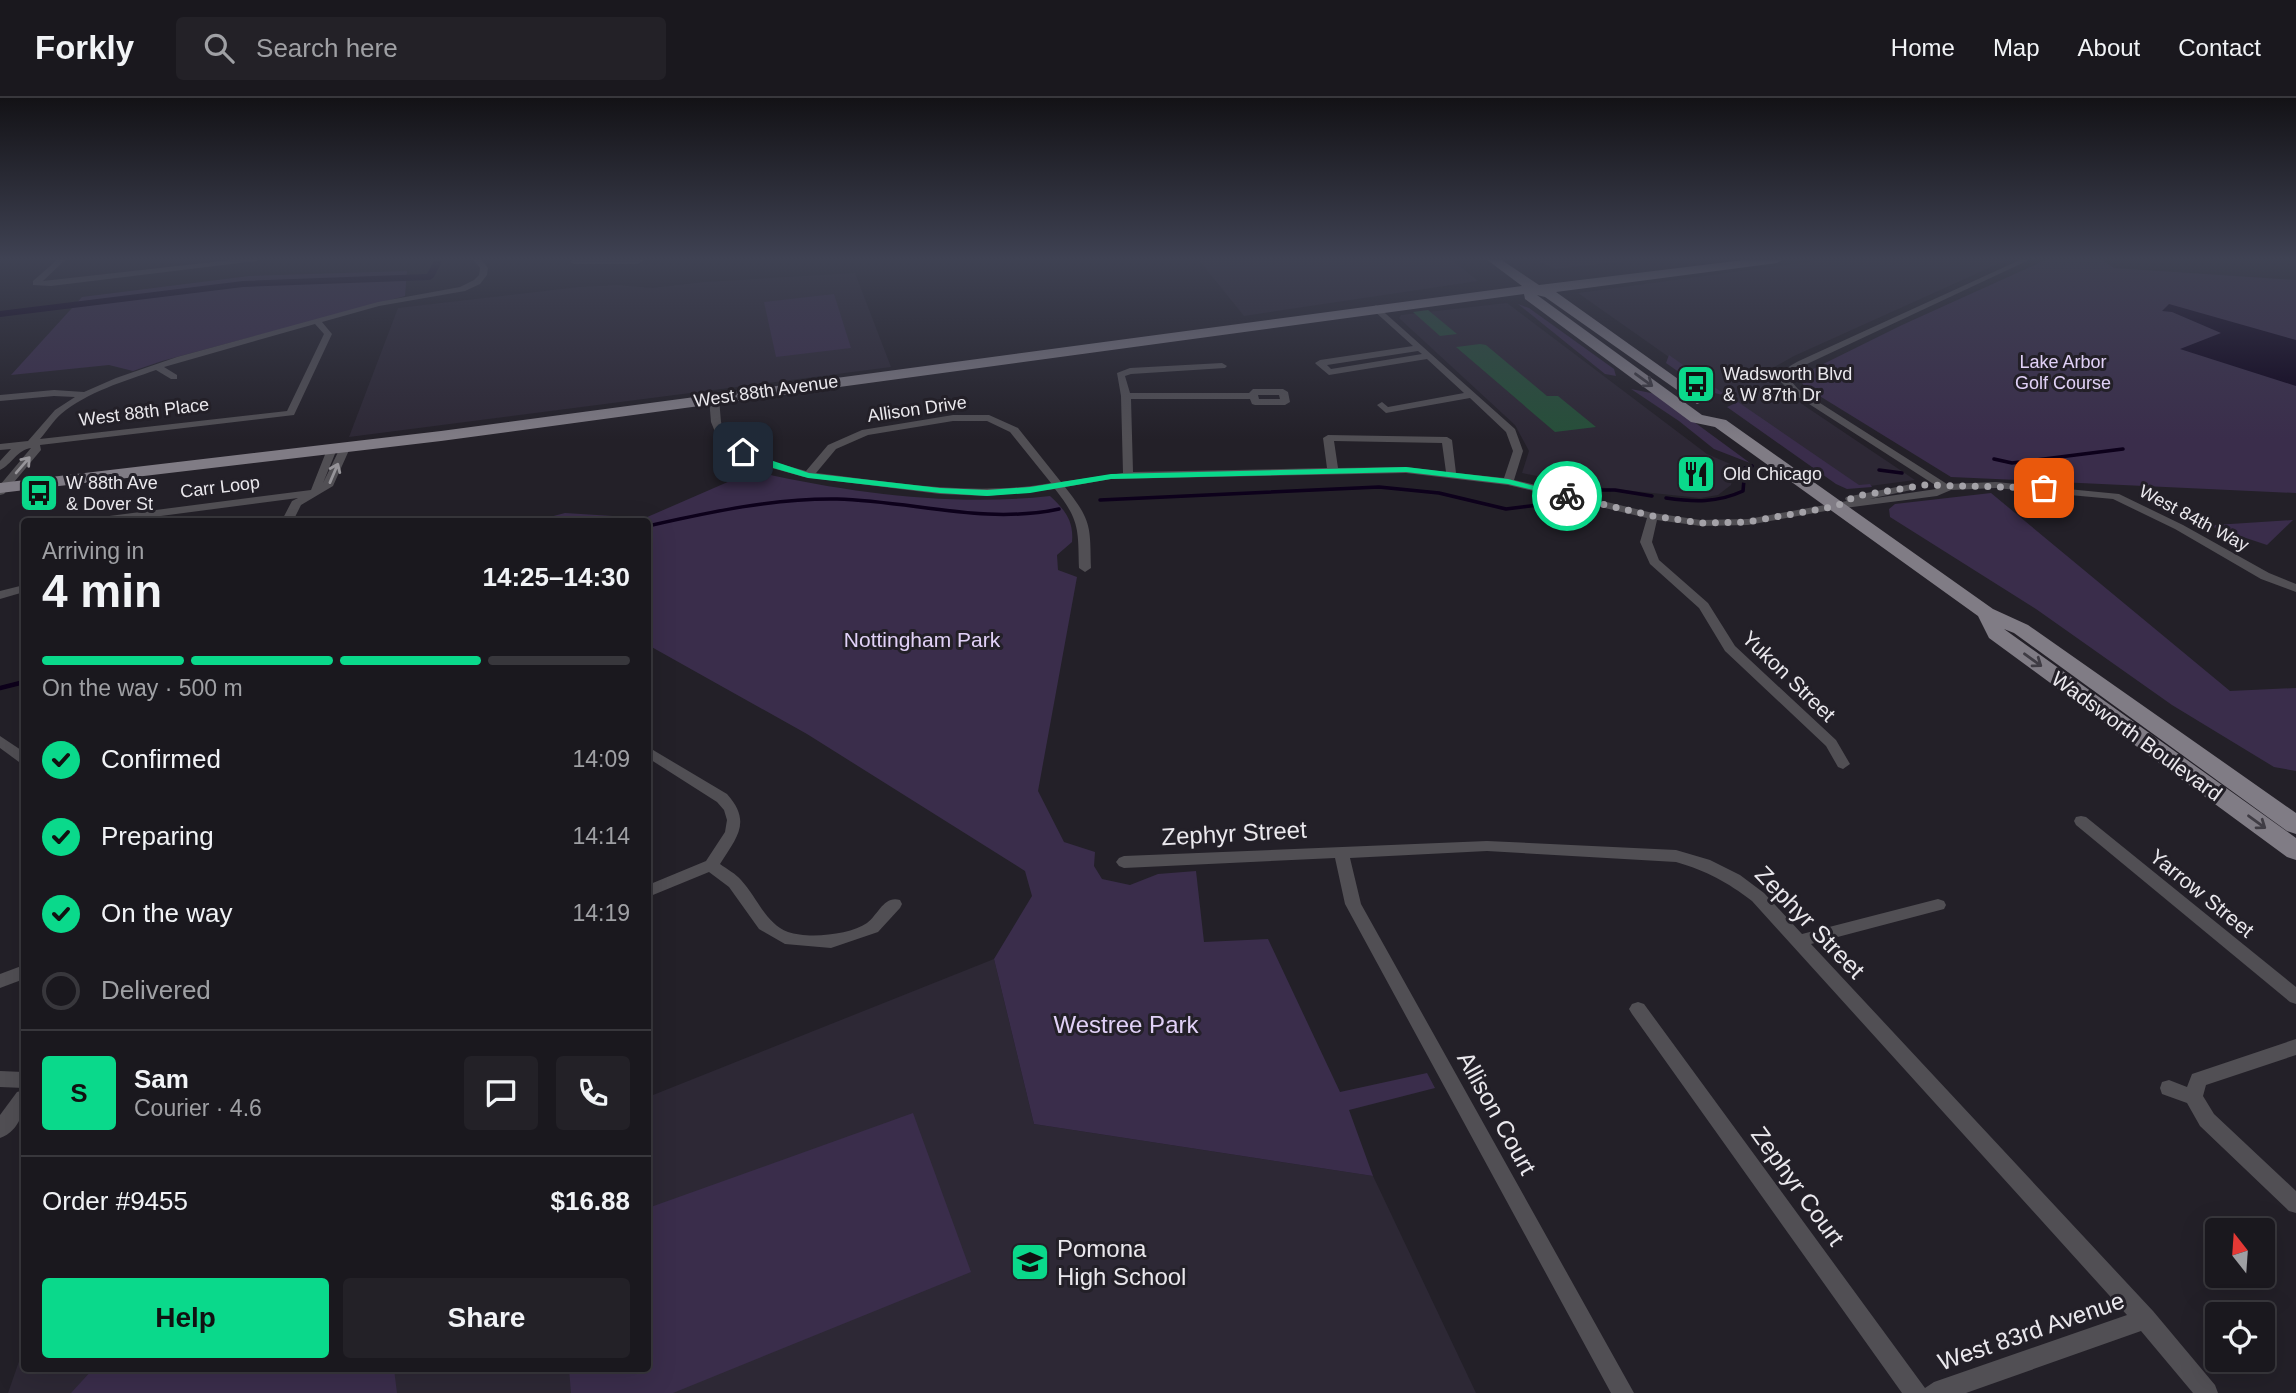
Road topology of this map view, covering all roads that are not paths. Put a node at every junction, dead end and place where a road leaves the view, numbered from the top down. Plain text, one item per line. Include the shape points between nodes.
1 (323, 319) edge
2 (1292, 319) edge
3 (1389, 319) edge
4 (1558, 319) edge
5 (1587, 319) edge
6 (1599, 319) edge
7 (1896, 319) edge
8 (1562, 320) joint
9 (317, 321) junction
10 (1604, 331) junction
11 (1420, 348) junction
12 (1429, 356) junction
13 (157, 366) junction
14 (1222, 366) dead end
15 (174, 377) dead end
16 (85, 395) junction
17 (1472, 395) junction
18 (1126, 396) junction
19 (1254, 396) dead end
20 (0, 398) edge
21 (714, 398) junction
22 (1382, 405) dead end
23 (1720, 423) junction
24 (31, 443) junction
25 (0, 447) edge
26 (338, 448) junction
27 (0, 467) edge
28 (1333, 471) junction
29 (1451, 473) junction
30 (808, 475) junction
31 (1128, 476) junction
32 (1508, 482) junction
33 (1060, 485) junction
34 (1947, 488) junction
35 (1, 490) edge
36 (317, 492) junction
37 (1837, 506) junction
38 (1653, 516) junction
39 (117, 518) edge
40 (289, 518) edge
41 (1085, 568) dead end
42 (2296, 589) edge
43 (21, 590) edge
44 (0, 596) edge
45 (1986, 613) junction
46 (0, 741) edge
47 (651, 754) edge
48 (21, 757) edge
49 (1843, 764) dead end
50 (2081, 821) dead end
51 (2296, 825) edge
52 (2296, 851) edge
53 (1341, 852) junction
54 (1124, 862) dead end
55 (711, 865) junction
56 (651, 890) edge
57 (894, 904) dead end
58 (1937, 905) dead end
59 (1799, 941) junction
60 (21, 973) edge
61 (0, 981) edge
62 (2296, 998) edge
63 (1637, 1009) dead end
64 (2296, 1047) edge
65 (0, 1079) edge
66 (21, 1080) edge
67 (2169, 1088) dead end
68 (2194, 1097) junction
69 (21, 1102) edge
70 (0, 1130) edge
71 (2296, 1204) edge
72 (2145, 1319) junction
73 (1623, 1393) edge
74 (1916, 1393) edge
75 (1934, 1393) edge
76 (2207, 1393) edge

1 - 9 street
2 - 21 main road, West 88th Avenue
3 - 11 street
4 - 8 main road
5 - 10 main road, Wadsworth Boulevard
6 - 10 main road
7 - 34 street via 1804,362 1788,371 1784,381
8 -> 23 main road, Wadsworth Boulevard via 1697,419
9 - 13 street
9 - 24 street, West 88th Place via 328,334 291,412
10 - 23 main road, Wadsworth Boulevard via 1718,415
11 - 12 street
11 - 12 street via 1320,363 1329,372
12 - 17 street
13 - 15 street
13 - 16 street
14 - 18 street via 1121,373
16 - 20 street
16 - 24 street via 58,412
17 - 22 street via 1386,410
17 - 32 street via 1511,431 1518,451
18 - 19 street
18 - 31 street
21 - 26 main road, West 88th Avenue
21 - 30 street, West 84th Way via 724,442 762,462
23 - 37 main road, Wadsworth Boulevard
24 - 25 street, West 88th Place
24 - 27 street via 15,450
35 -> 24 street via 37,448
26 - 35 main road, West 88th Avenue
26 - 36 street via 329,484
28 - 29 street, West 84th Way
28 - 29 street via 1328,438 1447,440
28 - 31 street, West 84th Way
29 - 32 street, West 84th Way
30 - 33 street, West 84th Way via 987,493
30 - 33 street, Allison Drive via 832,447 866,432 953,418 989,418 1014,430
31 - 33 street, West 84th Way
32 - 38 street, West 84th Way
33 - 41 street, Allison Drive via 1084,525
34 - 37 street, West 84th Way
34 - 42 street, West 84th Way via 1996,485 2115,496
36 - 39 street, Carr Loop
36 - 40 street via 296,503
37 - 38 street, West 84th Way via 1748,522 1701,523
37 - 45 main road, Wadsworth Boulevard
38 - 49 street, Yukon Street via 1646,541 1654,562 1704,606 1730,648 1831,743
43 - 44 street
45 - 51 main road, Wadsworth Boulevard via 2021,629
45 -> 52 main road, Wadsworth Boulevard via 1996,634
46 - 48 street
47 - 55 street via 732,808 732,833
50 - 62 street, Yarrow Street
53 - 54 street, Zephyr Street
53 - 59 street, Zephyr Street via 1487,846 1676,856 1734,878
53 - 73 street, Allison Court via 1353,904
55 - 56 street
55 - 57 street via 735,883 765,925 785,938 831,942 872,928
58 - 59 street
59 - 72 street, Zephyr Street
60 - 61 street
63 - 74 street, Zephyr Court
64 - 68 street via 2198,1080
65 - 66 street
67 - 68 street
68 - 71 street via 2207,1121
69 - 70 street
72 - 75 street, West 83rd Avenue
72 - 76 street, Zephyr Street

